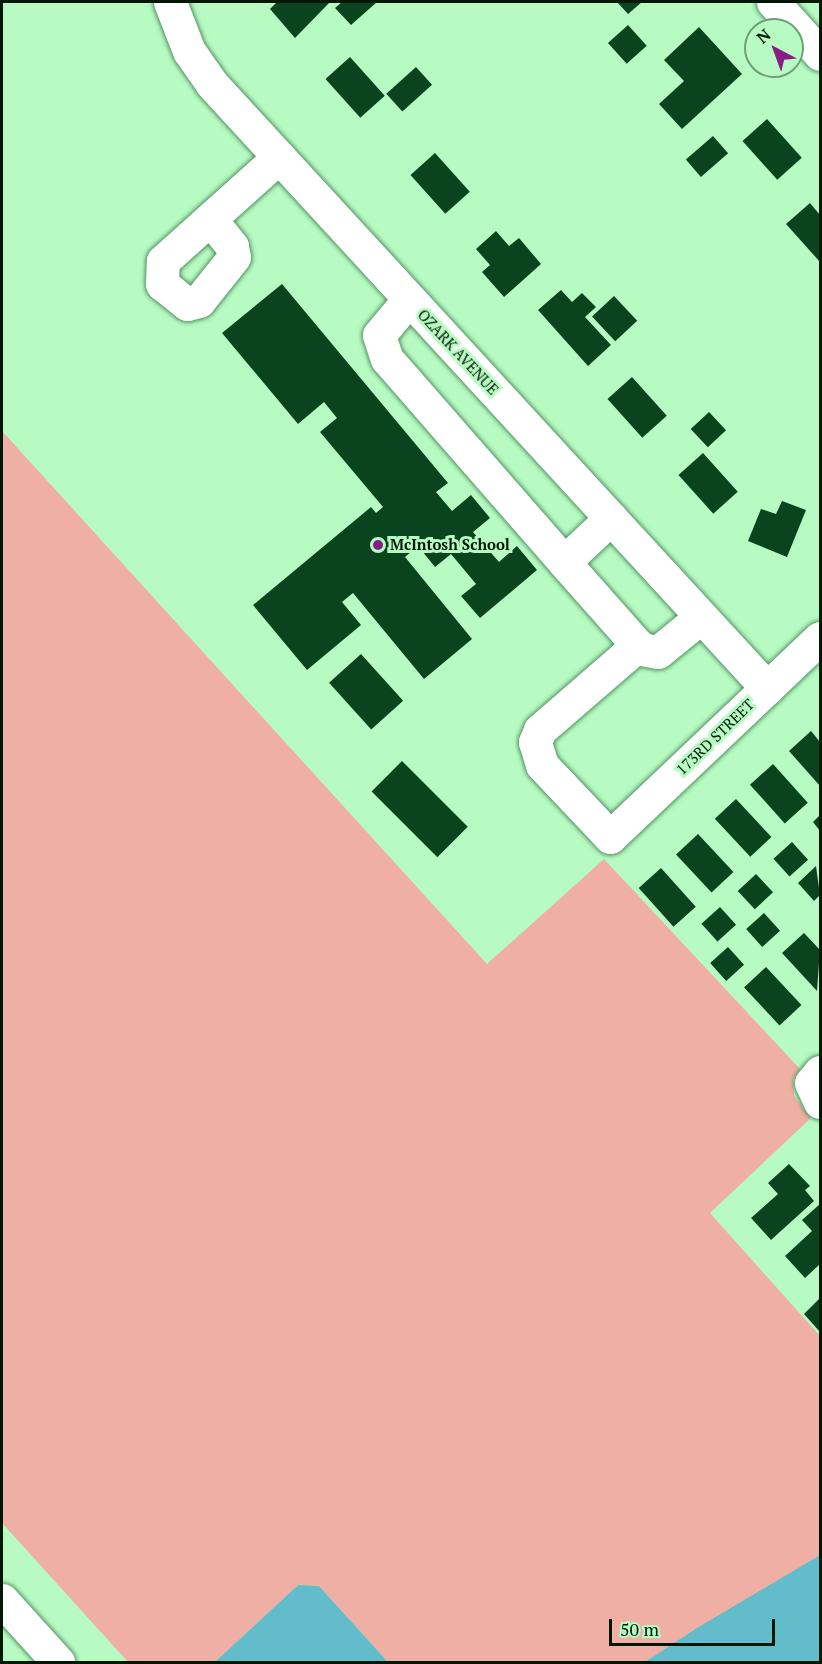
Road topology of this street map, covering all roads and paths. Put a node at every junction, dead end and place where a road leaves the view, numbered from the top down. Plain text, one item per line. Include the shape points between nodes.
1 (170, 2) edge
2 (773, 2) edge
3 (820, 54) edge
4 (279, 158) junction
5 (210, 219) dead end
6 (409, 299) junction
7 (611, 518) junction
8 (564, 562) junction
9 (701, 616) junction
10 (820, 638) edge
11 (638, 645) junction
12 (767, 688) junction
13 (2, 1600) edge
14 (58, 1662) edge

1 - 4 street, OZARK AVENUE via 189,51 211,83
2 - 3 street
4 - 5 street
4 - 6 street, OZARK AVENUE
6 - 7 street, OZARK AVENUE
6 - 8 street via 379,335 387,358
7 - 8 street
7 - 9 street, OZARK AVENUE
8 - 11 street
9 - 11 street via 658,652 648,653
9 - 12 street, OZARK AVENUE
10 - 12 street, 173RD STREET
11 - 12 street, 173RD STREET via 540,730 535,742 542,765 610,837
13 - 14 street

